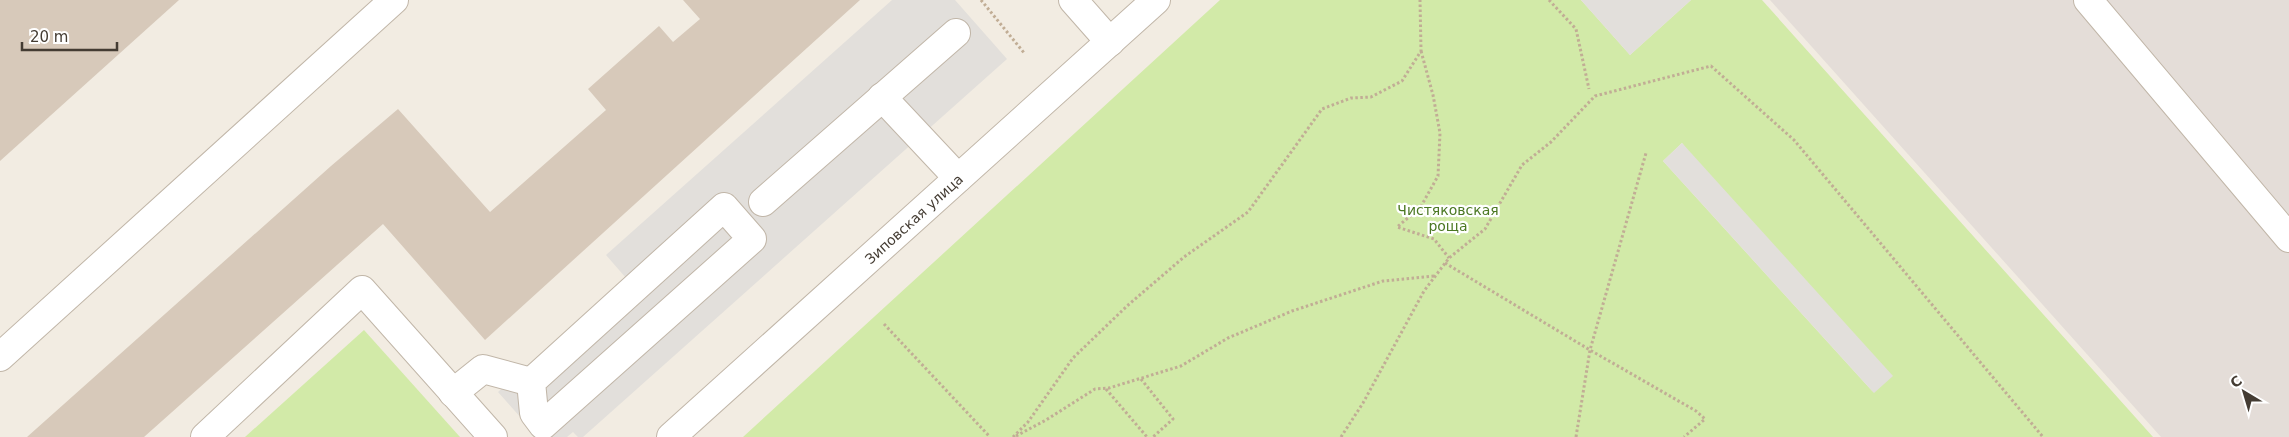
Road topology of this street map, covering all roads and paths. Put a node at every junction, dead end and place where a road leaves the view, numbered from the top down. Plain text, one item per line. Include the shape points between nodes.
1 (394, 0) edge
2 (981, 0) edge
3 (1073, 0) edge
4 (1156, 0) edge
5 (1420, 0) edge
6 (1549, 0) edge
7 (2088, 0) edge
8 (956, 33) dead end
9 (1110, 42) junction
10 (1421, 51) junction
11 (1026, 54) dead end
12 (1589, 89) dead end
13 (882, 97) junction
14 (1646, 153) dead end
15 (958, 178) junction
16 (763, 202) dead end
17 (2289, 238) edge
18 (1449, 258) junction
19 (1446, 263) junction
20 (1435, 276) junction
21 (884, 324) dead end
22 (1590, 350) junction
23 (0, 357) edge
24 (1141, 379) junction
25 (531, 382) junction
26 (1106, 389) junction
27 (453, 393) junction
28 (205, 437) edge
29 (493, 437) edge
30 (671, 437) edge
31 (990, 437) edge
32 (1013, 437) edge
33 (1147, 437) edge
34 (1153, 437) edge
35 (1341, 437) edge
36 (1576, 437) edge
37 (1684, 437) edge
38 (2043, 437) edge

1 - 23 street
2 - 11 path
3 - 9 street
4 - 9 street, Зиповская улица
5 - 10 path
6 - 12 path via 1576,29
7 - 17 street
8 - 13 street
9 - 15 street, Зиповская улица
10 - 18 path via 1440,133 1438,176 1420,208 1397,227 1434,239
10 - 32 path via 1402,81 1371,97 1351,98 1322,110 1248,212 1184,257 1073,358 1028,422
13 - 15 street
13 - 16 street
14 - 22 path
15 - 30 street, Зиповская улица
18 - 19 path
18 - 38 path via 1485,229 1522,165 1552,142 1595,96 1711,66 1794,140
19 - 20 path
19 - 22 path
20 - 24 path via 1383,281 1292,311 1228,338 1181,366
20 - 35 path
21 - 31 path
22 - 36 path
22 - 37 path via 1696,410 1705,419
24 - 26 path
24 - 34 path via 1174,419
25 - 25 street via 534,413 544,425 752,239 724,207
25 - 27 street via 483,369
26 - 32 path via 1095,389
26 - 33 path
27 - 28 street via 362,290
27 - 29 street

